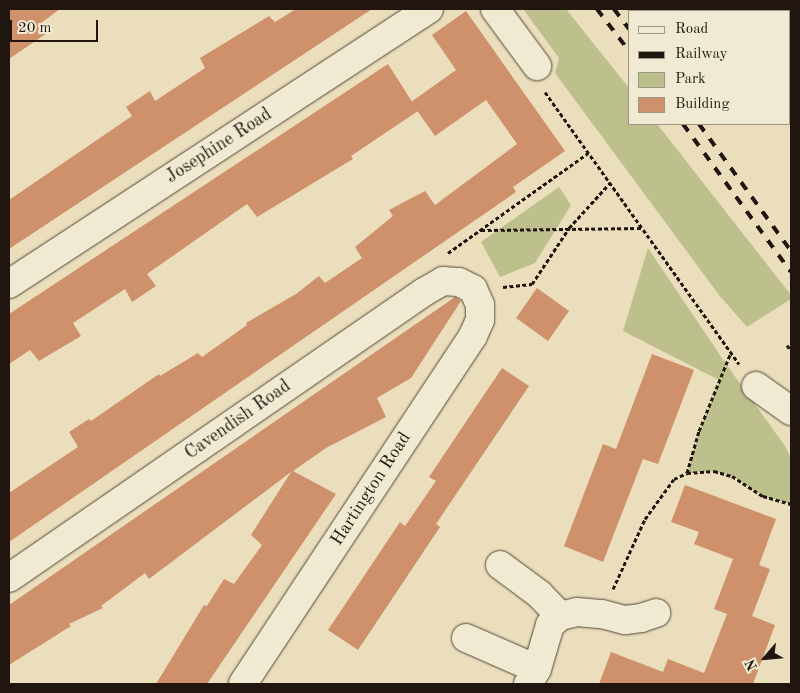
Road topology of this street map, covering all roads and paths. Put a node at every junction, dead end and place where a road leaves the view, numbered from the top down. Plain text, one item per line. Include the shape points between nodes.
1 (429, 9) edge
2 (495, 9) edge
3 (537, 66) joint
4 (588, 153) junction
5 (610, 183) junction
6 (569, 228) junction
7 (642, 228) junction
8 (480, 230) junction
9 (443, 281) junction
10 (9, 284) edge
11 (473, 289) junction
12 (786, 345) dead end
13 (791, 351) edge
14 (731, 352) junction
15 (756, 386) joint
16 (791, 411) edge
17 (687, 473) junction
18 (791, 504) edge
19 (500, 565) dead end
20 (9, 578) edge
21 (656, 613) dead end
22 (602, 614) junction
23 (560, 616) junction
24 (466, 638) dead end
25 (532, 677) edge
26 (243, 684) edge

1 - 10 street, Josephine Road
2 - 3 street
3 - 4 path via 543,89
4 - 5 path
4 - 8 path
5 - 6 path
5 - 7 path
6 - 7 path
6 - 8 path
6 - 11 path via 532,284
7 - 14 path
8 - 9 path via 444,255
9 - 11 street via 460,282
9 - 20 street, Cavendish Road
11 - 26 street, Hartington Road via 480,305 480,320 472,336
12 - 13 path
14 - 15 path
14 - 17 path via 699,431
15 - 16 street
17 - 18 path via 714,471 732,476 763,496
17 - 22 path via 674,479 645,519
19 - 23 street via 539,594
21 - 22 street via 625,620
22 - 23 street via 577,612
23 - 25 street via 550,625
24 - 25 street

